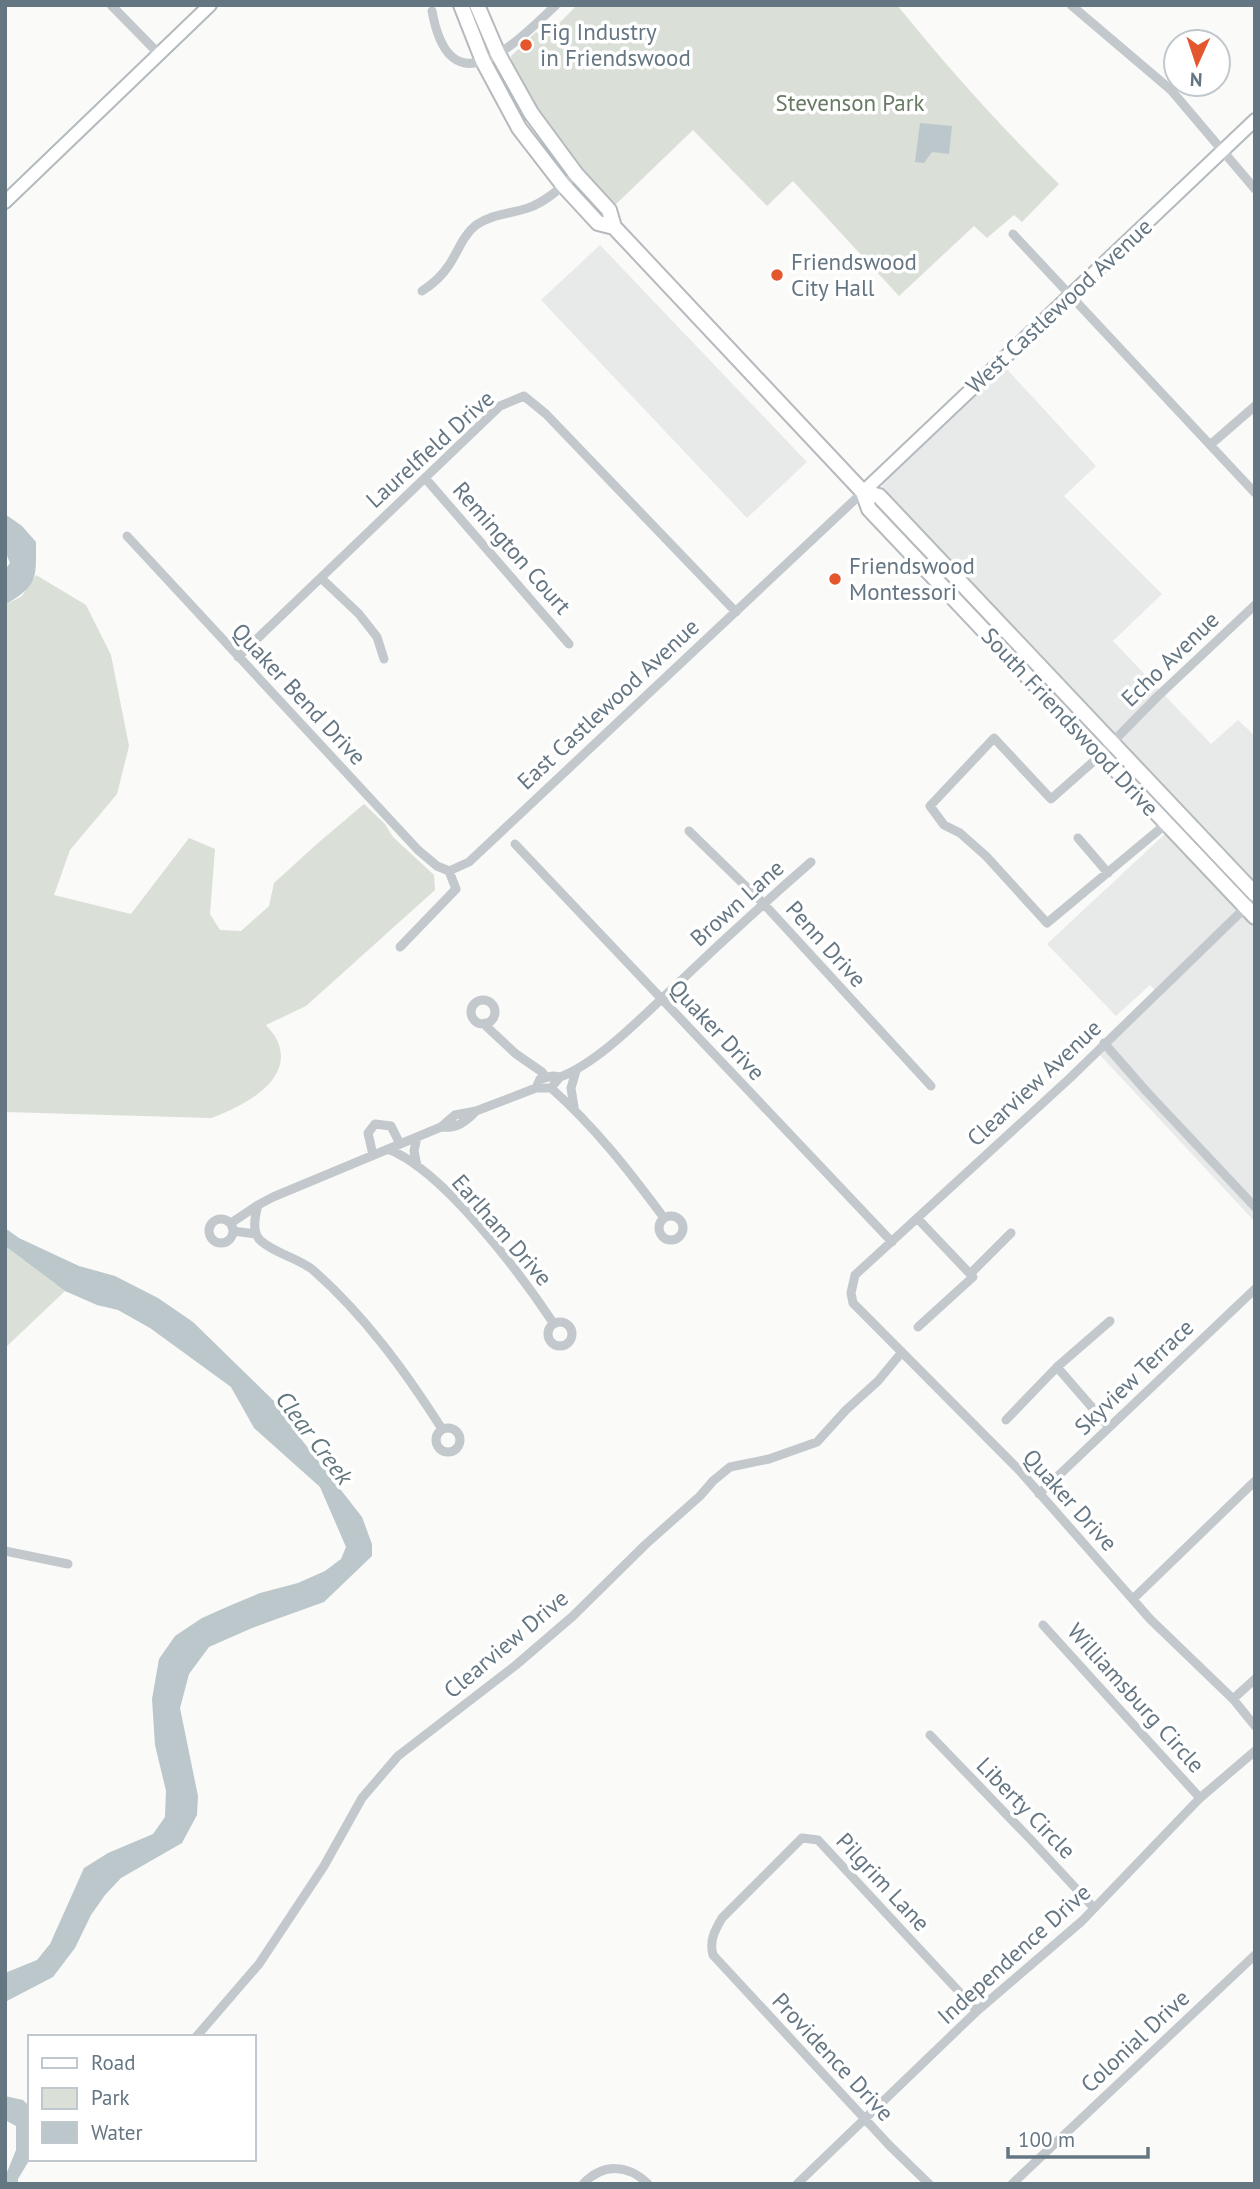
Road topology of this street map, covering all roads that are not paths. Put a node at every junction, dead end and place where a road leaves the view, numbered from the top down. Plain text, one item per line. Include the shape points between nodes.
1 (111, 5) edge
2 (210, 5) edge
3 (461, 5) edge
4 (477, 5) edge
5 (556, 5) edge
6 (1071, 5) edge
7 (432, 11) dead end
8 (159, 54) junction
9 (498, 54) junction
10 (483, 61) junction
11 (1255, 120) edge
12 (1223, 151) junction
13 (576, 174) junction
14 (563, 185) junction
15 (1255, 189) edge
16 (6, 202) edge
17 (614, 228) junction
18 (1013, 234) dead end
19 (422, 291) dead end
20 (1070, 295) junction
21 (1255, 406) edge
22 (1210, 445) junction
23 (425, 478) junction
24 (863, 492) junction
25 (1255, 493) edge
26 (127, 536) dead end
27 (321, 578) junction
28 (1255, 605) edge
29 (736, 612) junction
30 (569, 644) dead end
31 (238, 657) junction
32 (384, 659) dead end
33 (1112, 741) junction
34 (1100, 754) junction
35 (1166, 824) junction
36 (690, 831) dead end
37 (1078, 838) dead end
38 (515, 844) dead end
39 (811, 862) dead end
40 (449, 871) junction
41 (1108, 873) junction
42 (763, 903) junction
43 (1252, 904) edge
44 (400, 947) dead end
45 (661, 999) junction
46 (485, 1023) dead end
47 (1104, 1043) junction
48 (576, 1071) junction
49 (546, 1077) junction
50 (560, 1077) junction
51 (930, 1086) dead end
52 (536, 1088) junction
53 (551, 1088) junction
54 (575, 1109) junction
55 (417, 1137) junction
56 (400, 1144) junction
57 (387, 1149) junction
58 (373, 1155) junction
59 (417, 1166) junction
60 (258, 1205) junction
61 (1255, 1208) edge
62 (664, 1218) dead end
63 (917, 1219) junction
64 (1011, 1233) dead end
65 (256, 1234) junction
66 (892, 1242) junction
67 (970, 1274) junction
68 (1255, 1289) edge
69 (853, 1302) joint
70 (1110, 1321) dead end
71 (554, 1324) dead end
72 (918, 1327) dead end
73 (902, 1352) junction
74 (1058, 1367) junction
75 (1006, 1420) dead end
76 (1109, 1427) junction
77 (442, 1429) dead end
78 (1255, 1481) edge
79 (1039, 1494) junction
80 (5, 1551) edge
81 (68, 1564) dead end
82 (1133, 1599) junction
83 (1043, 1625) dead end
84 (1255, 1679) edge
85 (1233, 1699) junction
86 (1255, 1726) edge
87 (930, 1735) dead end
88 (1255, 1751) edge
89 (1200, 1798) junction
90 (1094, 1908) junction
91 (713, 1954) joint
92 (1255, 1955) edge
93 (977, 2011) junction
94 (198, 2035) edge
95 (865, 2119) junction
96 (583, 2184) edge
97 (648, 2184) edge
98 (797, 2184) edge
99 (929, 2184) edge
100 (1012, 2184) edge

1 - 8 street
2 - 8 street
3 - 10 main road, South Friendswood Drive
4 - 9 main road, South Friendswood Drive
5 - 9 street
6 - 12 street via 1171,90
7 - 10 street via 439,39 451,54 469,64
8 - 16 street
9 - 10 street
9 - 13 main road, South Friendswood Drive via 531,113
10 - 14 main road, South Friendswood Drive via 519,128
11 - 12 street, West Castlewood Avenue
12 - 15 street
12 - 20 street, West Castlewood Avenue
13 - 14 street
13 - 17 main road, South Friendswood Drive via 609,210
14 - 17 main road, South Friendswood Drive via 597,223
14 - 19 street via 529,208 488,218 473,227 435,283
17 - 24 main road, South Friendswood Drive
18 - 20 street
20 - 22 street
20 - 24 street, West Castlewood Avenue
21 - 22 street
22 - 25 street
23 - 27 street, Laurelfield Drive
23 - 29 street, Laurelfield Drive via 500,406 524,396
23 - 30 street, Remington Court
24 - 29 street, East Castlewood Avenue
24 - 33 main road, South Friendswood Drive via 879,496
24 - 34 main road, South Friendswood Drive via 869,509
26 - 31 street, Quaker Bend Drive
27 - 31 street, Laurelfield Drive
27 - 32 street via 377,637
28 - 33 street, Echo Avenue
29 - 40 street, East Castlewood Avenue via 469,862
31 - 40 street, Quaker Bend Drive via 418,850
33 - 34 street, Echo Avenue
33 - 43 main road, South Friendswood Drive
34 - 35 main road, South Friendswood Drive
34 - 41 street, Echo Avenue via 1051,799 994,738 930,806 944,825 986,856 1047,923
35 - 41 street
35 - 43 main road, South Friendswood Drive
36 - 42 street, Penn Drive
37 - 41 street
38 - 45 street, Quaker Drive
39 - 42 street, Brown Lane
40 - 44 street via 456,889
42 - 45 street, Brown Lane
42 - 51 street, Penn Drive
43 - 47 street, Clearview Avenue
45 - 48 street, Brown Lane
45 - 66 street, Quaker Drive
46 - 49 street
47 - 61 street
47 - 63 street, Clearview Avenue
48 - 50 street, Brown Lane
48 - 54 street via 571,1088
49 - 50 street, Brown Lane
49 - 52 street
50 - 53 street
52 - 53 street
52 - 55 street via 455,1115
53 - 54 street
54 - 62 street
55 - 56 street
55 - 59 street
56 - 57 street
56 - 58 street via 391,1126 375,1124 368,1133
57 - 58 street
57 - 59 street, Earlham Drive
58 - 60 street
59 - 71 street, Earlham Drive via 495,1244
60 - 65 street
60 - 65 street via 232,1227
63 - 66 street, Clearview Avenue
63 - 67 street
64 - 67 street
65 - 77 street via 311,1269 379,1338
66 - 69 street, Clearview Avenue via 855,1275
67 - 72 street via 973,1277
68 - 76 street, Skyview Terrace
69 - 73 street, Quaker Drive
70 - 74 street
73 - 79 street, Quaker Drive
73 - 94 street, Clearview Drive via 817,1442 730,1467 713,1480 573,1616 398,1756 362,1798 324,1866 259,1964
74 - 75 street
74 - 76 street
76 - 79 street, Skyview Terrace
78 - 82 street
79 - 82 street, Quaker Drive
80 - 81 street
82 - 85 street, Quaker Drive
83 - 89 street, Williamsburg Circle
84 - 85 street
85 - 86 street, Quaker Drive
87 - 90 street, Liberty Circle
88 - 89 street, Independence Drive
89 - 90 street, Independence Drive
90 - 93 street, Independence Drive
91 - 93 street, Pilgrim Lane via 713,1932 722,1917 802,1838 818,1840
91 - 95 street, Providence Drive
92 - 100 street, Colonial Drive
93 - 95 street, Independence Drive
95 - 98 street, Independence Drive
95 - 99 street, Providence Drive
96 - 97 street via 610,2168 626,2169

